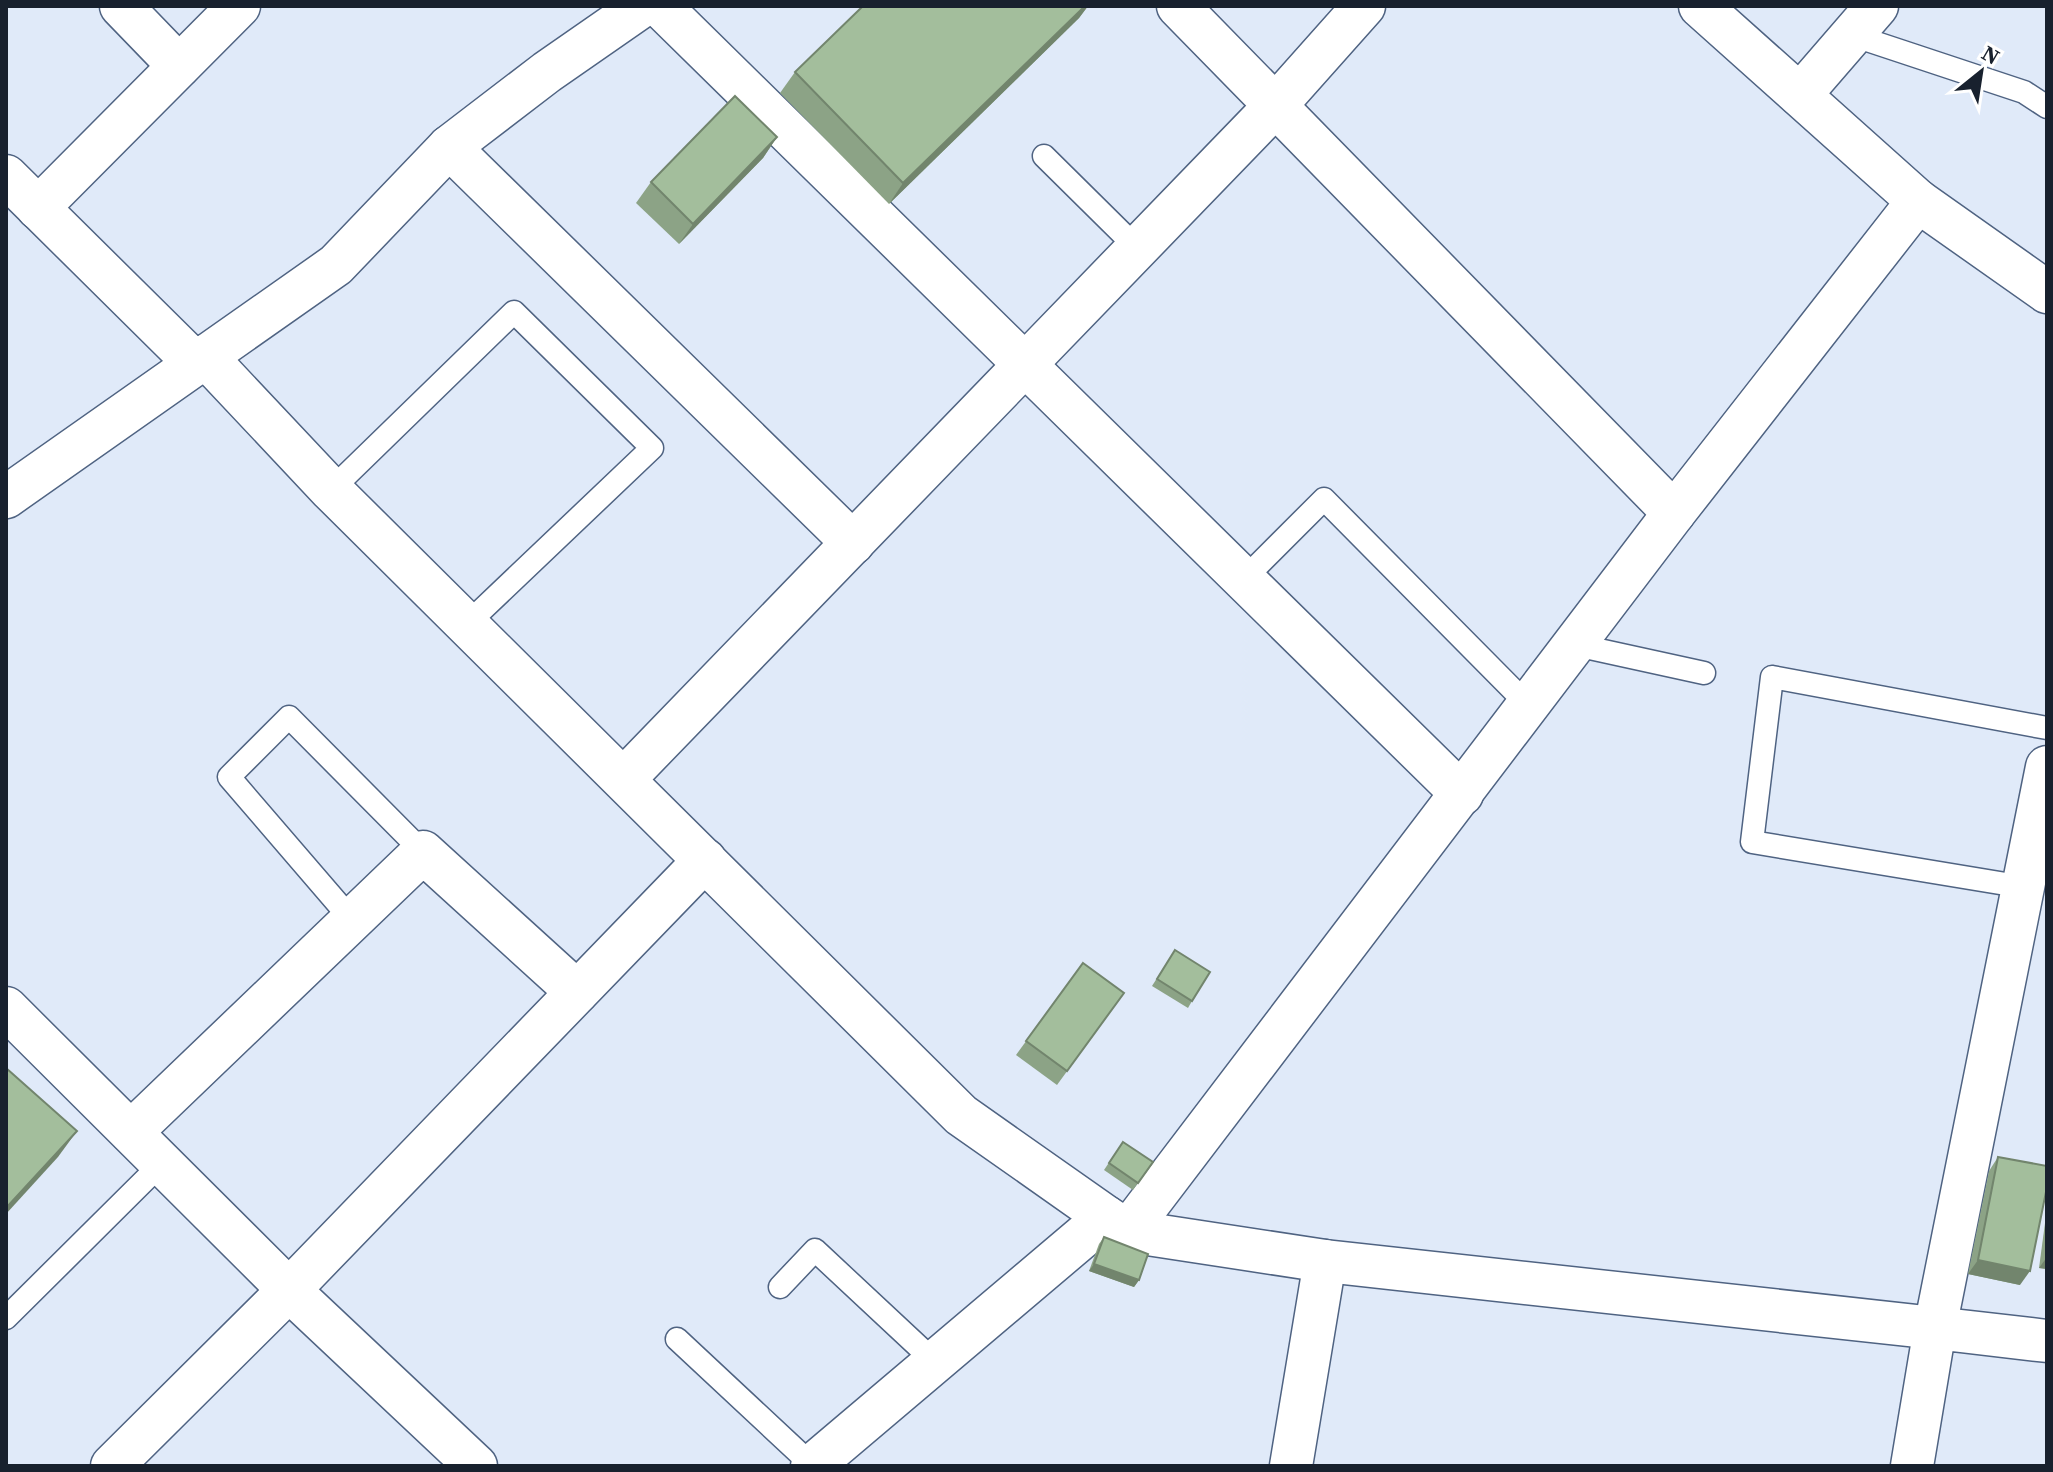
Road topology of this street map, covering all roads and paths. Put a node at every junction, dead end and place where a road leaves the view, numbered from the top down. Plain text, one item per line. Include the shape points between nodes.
1 (121, 6) edge
2 (239, 6) edge
3 (642, 6) edge
4 (660, 6) edge
5 (1178, 6) edge
6 (1364, 6) edge
7 (1700, 6) edge
8 (1864, 20) edge
9 (179, 66) junction
10 (1800, 95) junction
11 (1275, 106) junction
12 (2047, 107) edge
13 (449, 147) junction
14 (1044, 156) dead end
15 (6, 176) edge
16 (1918, 201) junction
17 (38, 208) junction
18 (1137, 248) junction
19 (2047, 292) edge
20 (201, 360) junction
21 (1024, 366) junction
22 (331, 490) junction
23 (6, 497) edge
24 (1674, 513) junction
25 (853, 543) junction
26 (1243, 580) junction
27 (466, 625) junction
28 (1576, 645) junction
29 (1704, 673) dead end
30 (1529, 706) junction
31 (2047, 728) edge
32 (2047, 767) edge
33 (624, 779) junction
34 (1462, 794) junction
35 (423, 852) junction
36 (705, 860) junction
37 (2024, 887) junction
38 (352, 920) junction
39 (577, 992) junction
40 (6, 1008) edge
41 (131, 1132) junction
42 (162, 1163) junction
43 (1117, 1224) junction
44 (1325, 1261) junction
45 (780, 1287) dead end
46 (289, 1290) junction
47 (6, 1318) edge
48 (1935, 1328) junction
49 (677, 1339) dead end
50 (2047, 1341) edge
51 (935, 1362) junction
52 (112, 1466) edge
53 (476, 1466) edge
54 (812, 1466) edge
55 (1291, 1466) edge
56 (1912, 1466) edge

1 - 9 street
2 - 9 street
3 - 13 street
4 - 21 street
5 - 11 street
6 - 11 street
7 - 10 street
8 - 10 street
8 - 12 lane
9 - 17 street
10 - 16 street
11 - 18 street
11 - 24 street
13 - 20 street via 336,265
13 - 25 street
14 - 18 lane
15 - 17 street
16 - 19 street
16 - 24 street
17 - 20 street
18 - 21 street
20 - 22 street
20 - 23 street
21 - 25 street
21 - 26 street
22 - 27 street
22 - 27 lane via 514,312 652,448
24 - 28 street
25 - 33 street
26 - 30 lane via 1324,499
26 - 34 street
27 - 33 street
28 - 29 lane
28 - 30 street
30 - 34 street
31 - 37 lane via 1772,677 1752,842
32 - 37 street
33 - 36 street
34 - 43 street
35 - 38 street
35 - 38 lane via 289,717 229,777
35 - 39 street
36 - 39 street
36 - 43 street via 961,1115
37 - 48 street
38 - 41 street
39 - 46 street
40 - 41 street
41 - 42 street
42 - 46 street
42 - 47 lane
43 - 44 street
43 - 51 street
44 - 48 street
44 - 55 street
45 - 51 lane via 815,1250
46 - 52 street
46 - 53 street
48 - 50 street
48 - 56 street
49 - 54 lane
51 - 54 street

